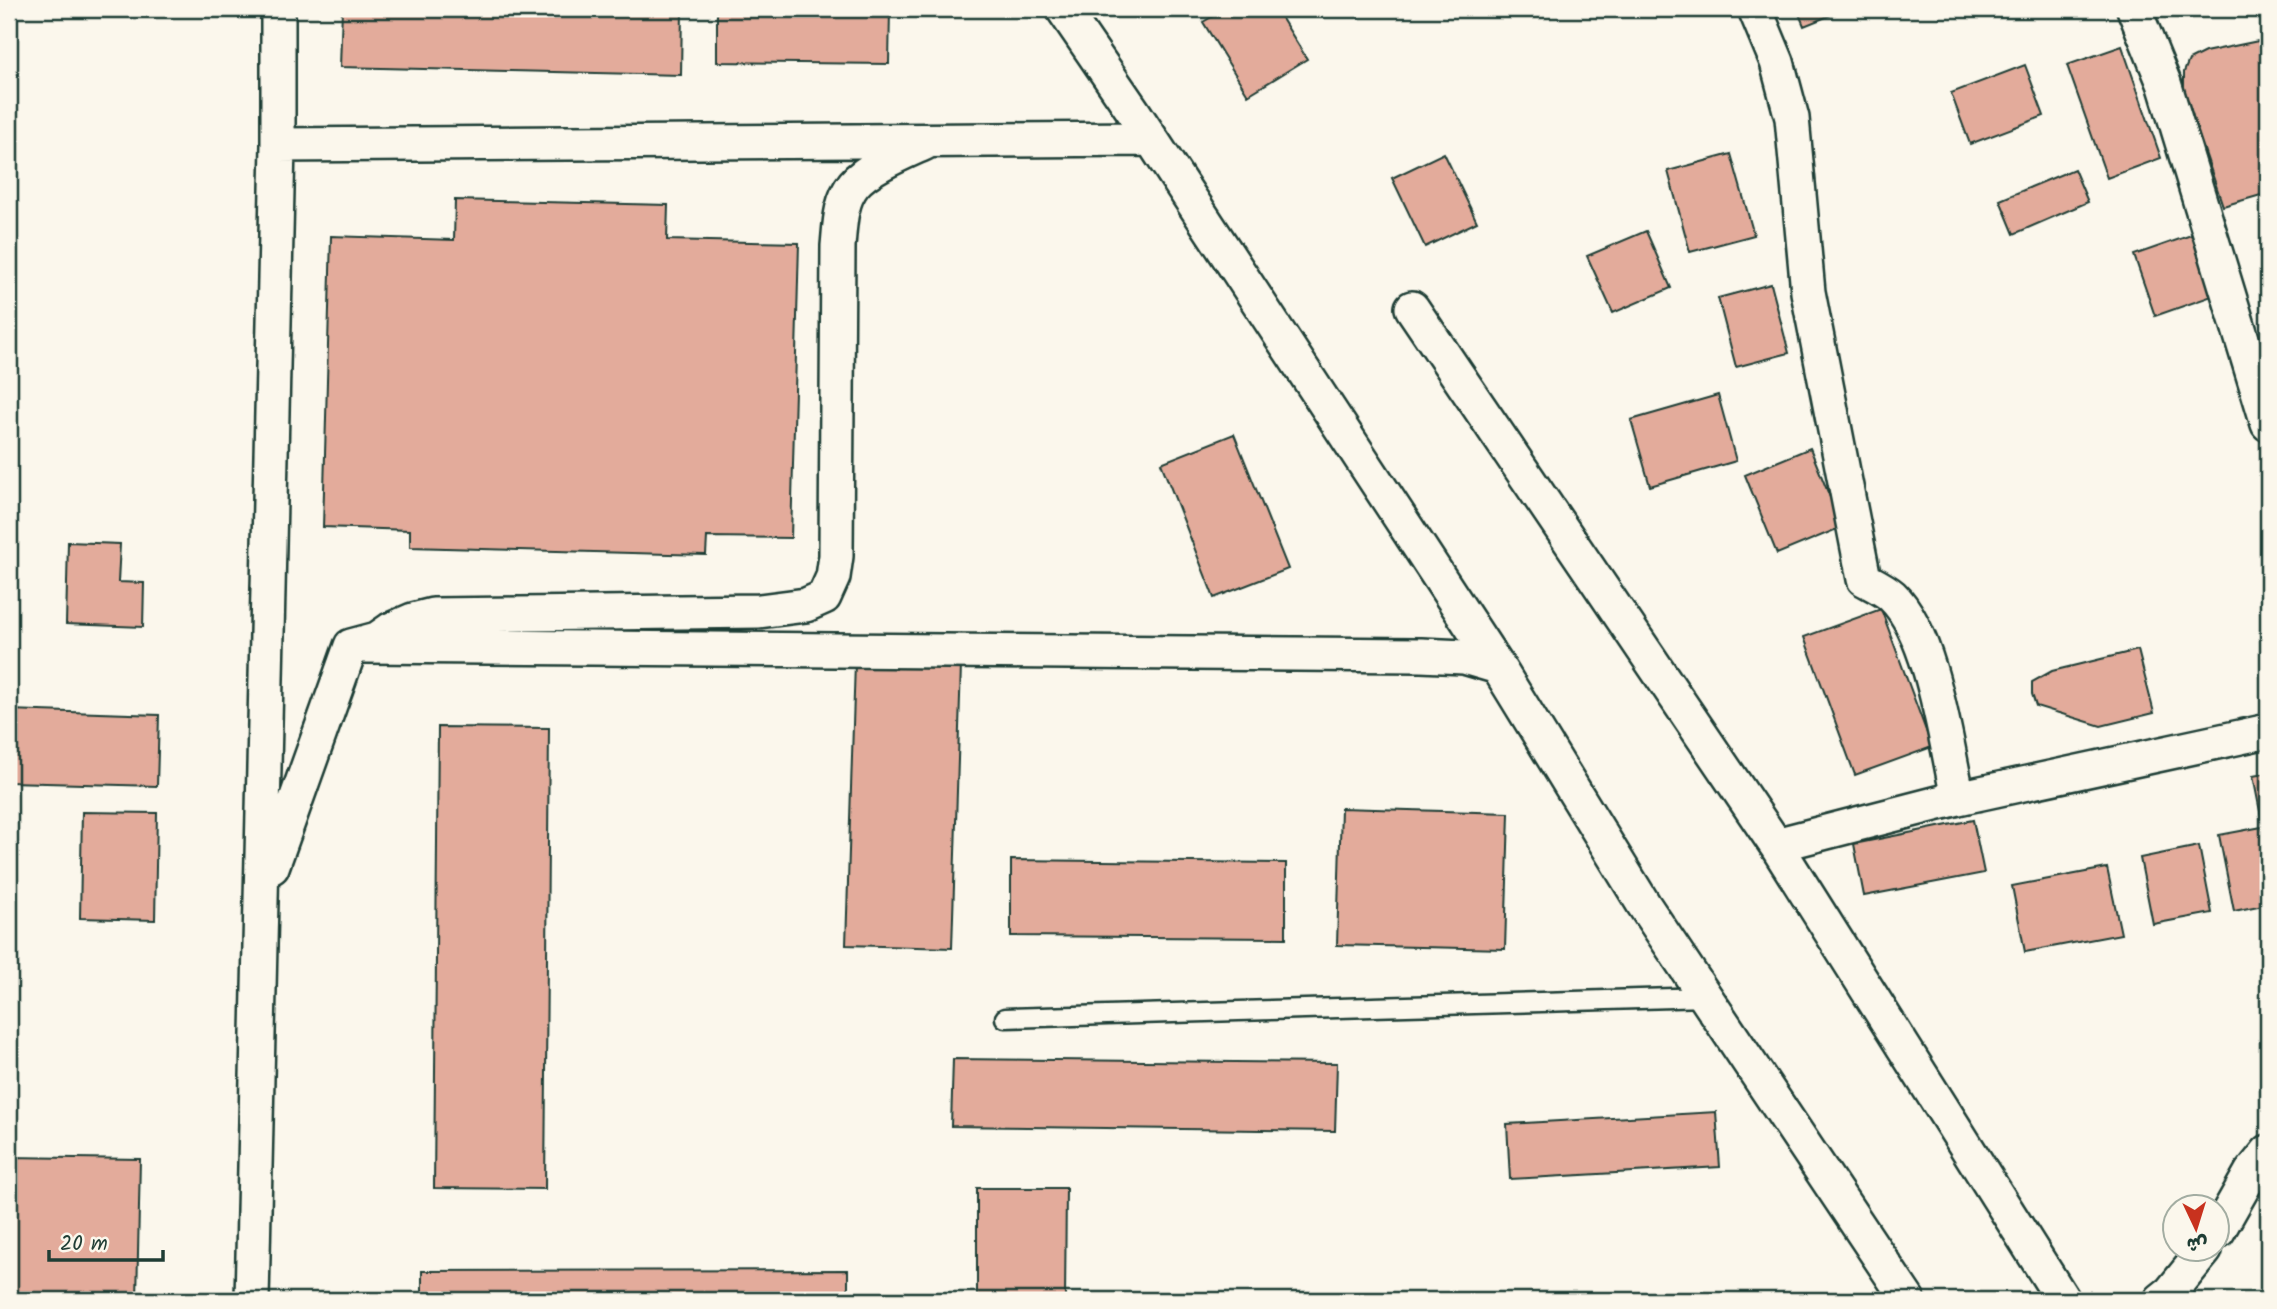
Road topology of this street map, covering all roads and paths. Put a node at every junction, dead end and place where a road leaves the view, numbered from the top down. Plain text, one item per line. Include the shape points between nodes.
1 (278, 9) edge
2 (1063, 9) edge
3 (1755, 9) edge
4 (2134, 9) edge
5 (1150, 139) junction
6 (929, 141) junction
7 (278, 145) junction
8 (1412, 308) dead end
9 (2268, 424) edge
10 (351, 646) junction
11 (1498, 667) junction
12 (2268, 731) edge
13 (1958, 798) junction
14 (1776, 845) junction
15 (261, 902) junction
16 (1706, 998) junction
17 (1005, 1018) dead end
18 (2268, 1152) edge
19 (2232, 1205) edge
20 (2194, 1264) edge
21 (252, 1300) edge
22 (1908, 1300) edge
23 (2063, 1300) edge
24 (2161, 1300) edge

1 - 7 street
2 - 5 street
3 - 13 street via 1777,62 1792,118 1808,292 1864,579 1892,596 1915,630 1926,657
4 - 9 street via 2164,83
5 - 6 street
5 - 11 street
6 - 7 street
6 - 10 street via 854,184 841,211 836,556 824,597 806,605 759,611 433,615
7 - 15 street
8 - 14 street
10 - 11 street via 1421,655 1464,657
10 - 15 street
11 - 16 street
12 - 13 street
13 - 14 street
14 - 23 street
15 - 21 street
16 - 17 lane
16 - 22 street
18 - 19 street
20 - 24 street

